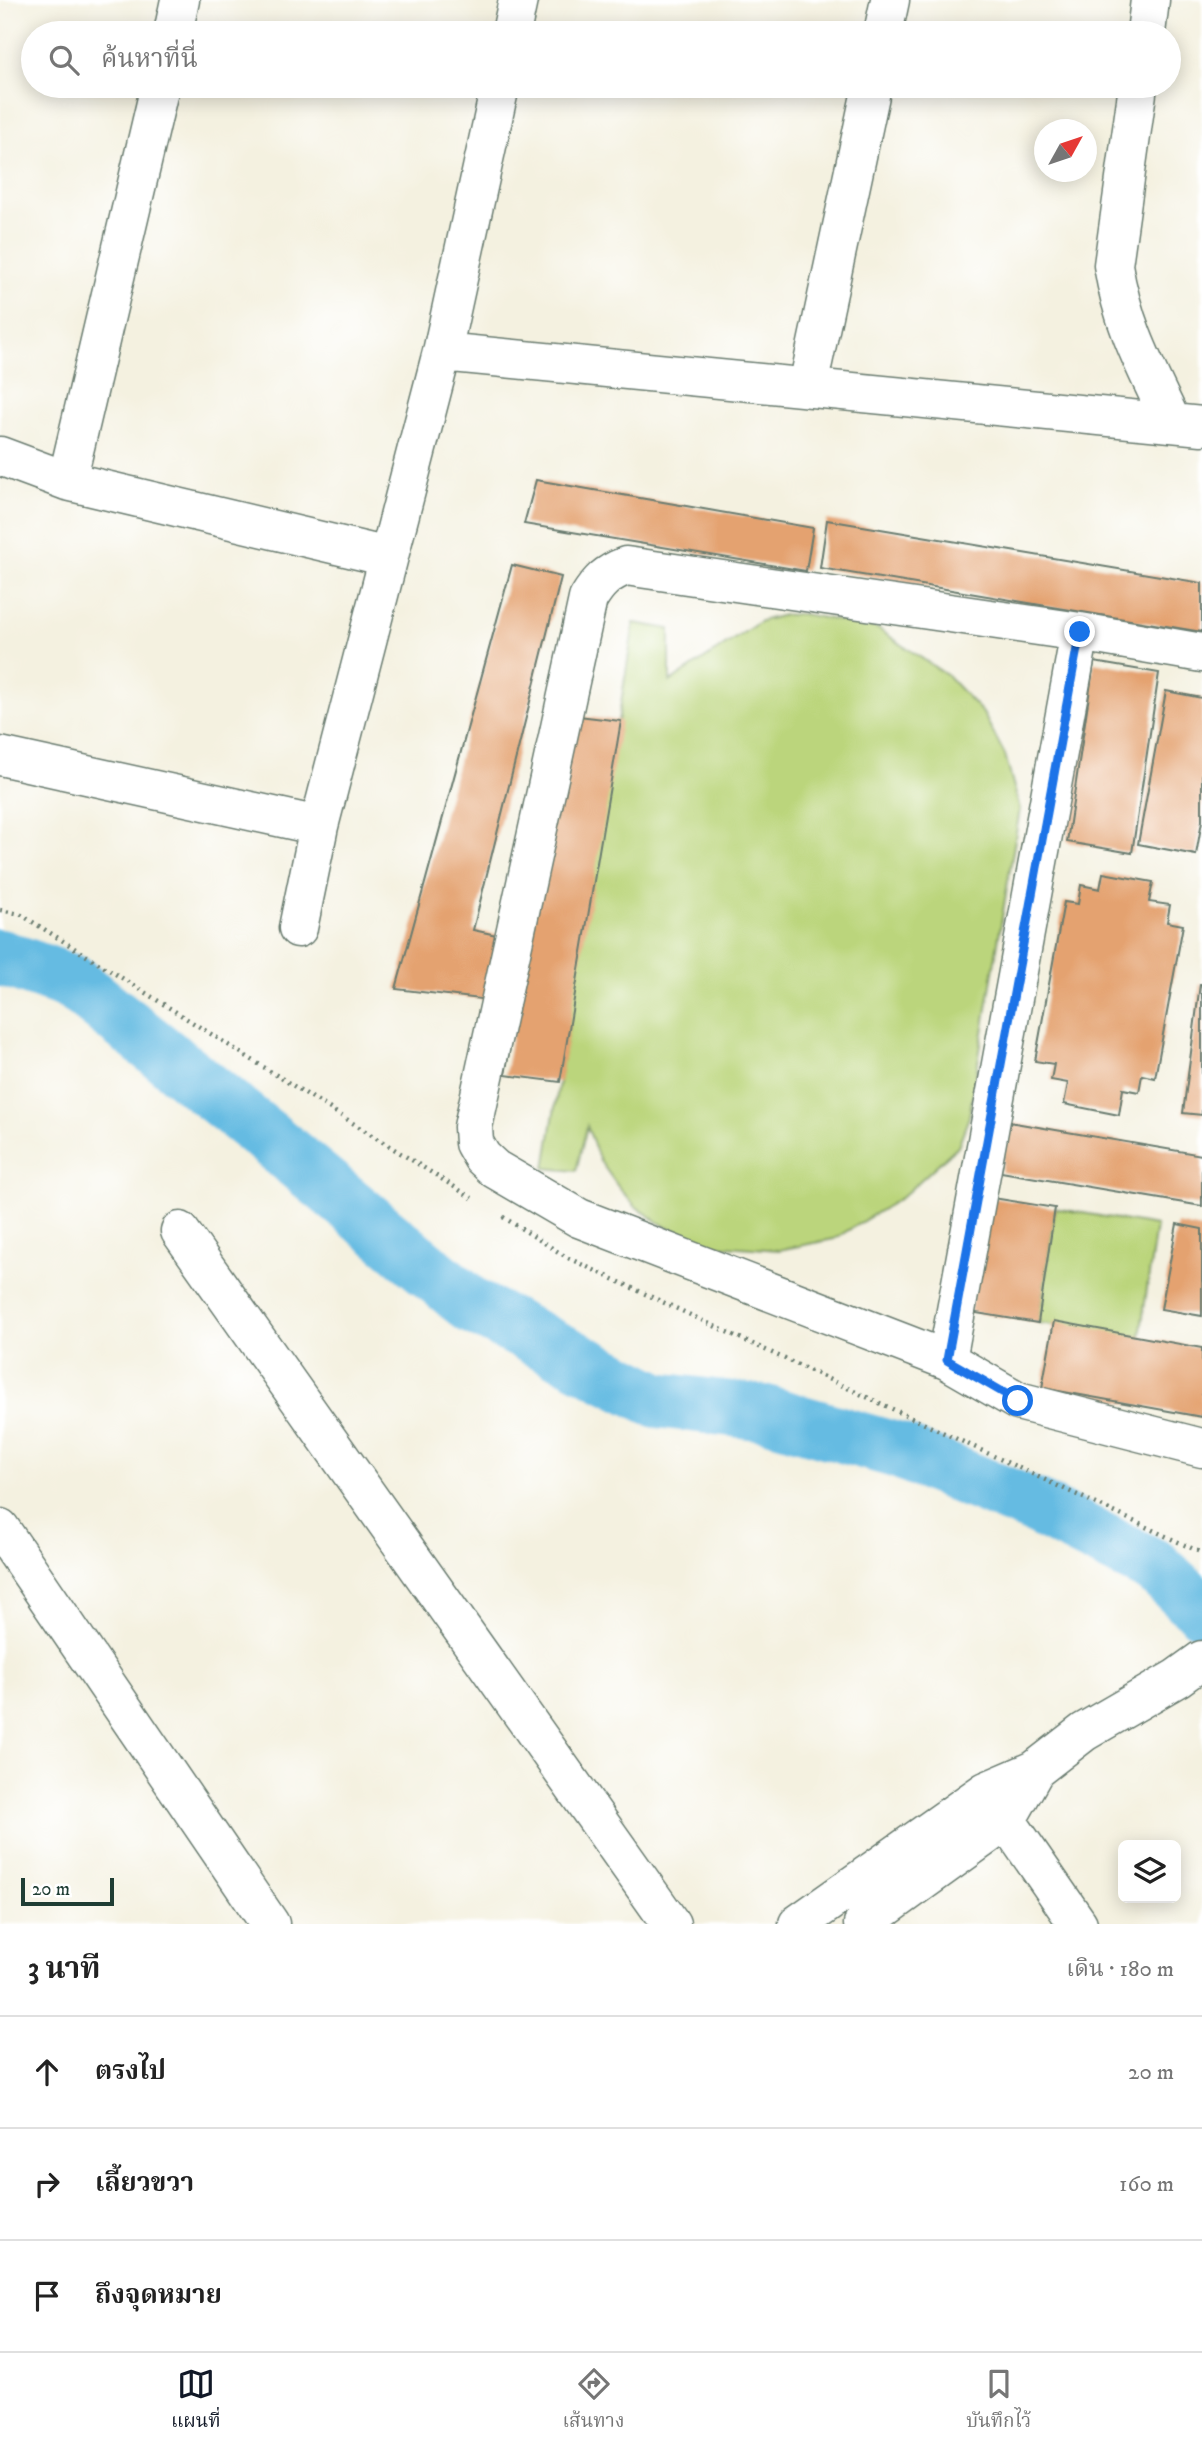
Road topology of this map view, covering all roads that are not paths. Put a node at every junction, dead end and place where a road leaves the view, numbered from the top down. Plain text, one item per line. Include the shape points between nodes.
1 (180, 0) edge
2 (518, 0) edge
3 (890, 0) edge
4 (1150, 0) edge
5 (176, 21) edge
6 (514, 21) edge
7 (886, 21) edge
8 (1147, 21) edge
9 (157, 98) edge
10 (497, 98) edge
11 (869, 98) edge
12 (1136, 98) edge
13 (442, 352) junction
14 (808, 386) junction
15 (1187, 425) edge
16 (0, 456) edge
17 (67, 481) junction
18 (388, 557) junction
19 (1080, 632) junction
20 (1202, 653) edge
21 (0, 755) edge
22 (319, 826) junction
23 (298, 928) dead end
24 (180, 1231) dead end
25 (947, 1360) junction
26 (1202, 1448) edge
27 (0, 1528) edge
28 (1190, 1669) edge
29 (996, 1806) junction
30 (270, 1924) edge
31 (671, 1924) edge
32 (798, 1924) edge
33 (863, 1924) edge
34 (1078, 1924) edge

1 - 5 street
2 - 6 street
3 - 7 street
4 - 8 street
9 - 17 street
10 - 13 street
11 - 14 street
12 - 15 street via 1113,265 1132,341
13 - 14 street
13 - 18 street
14 - 15 street
16 - 17 street
17 - 18 street
18 - 22 street
19 - 20 street
19 - 25 street
19 - 25 street via 626,566 611,571 588,599 473,1128 474,1143 495,1169 579,1218
21 - 22 street
22 - 23 street
24 - 31 street
25 - 26 street via 1018,1401
27 - 30 street
28 - 29 street via 1084,1732
29 - 32 street
29 - 33 street
29 - 34 street

